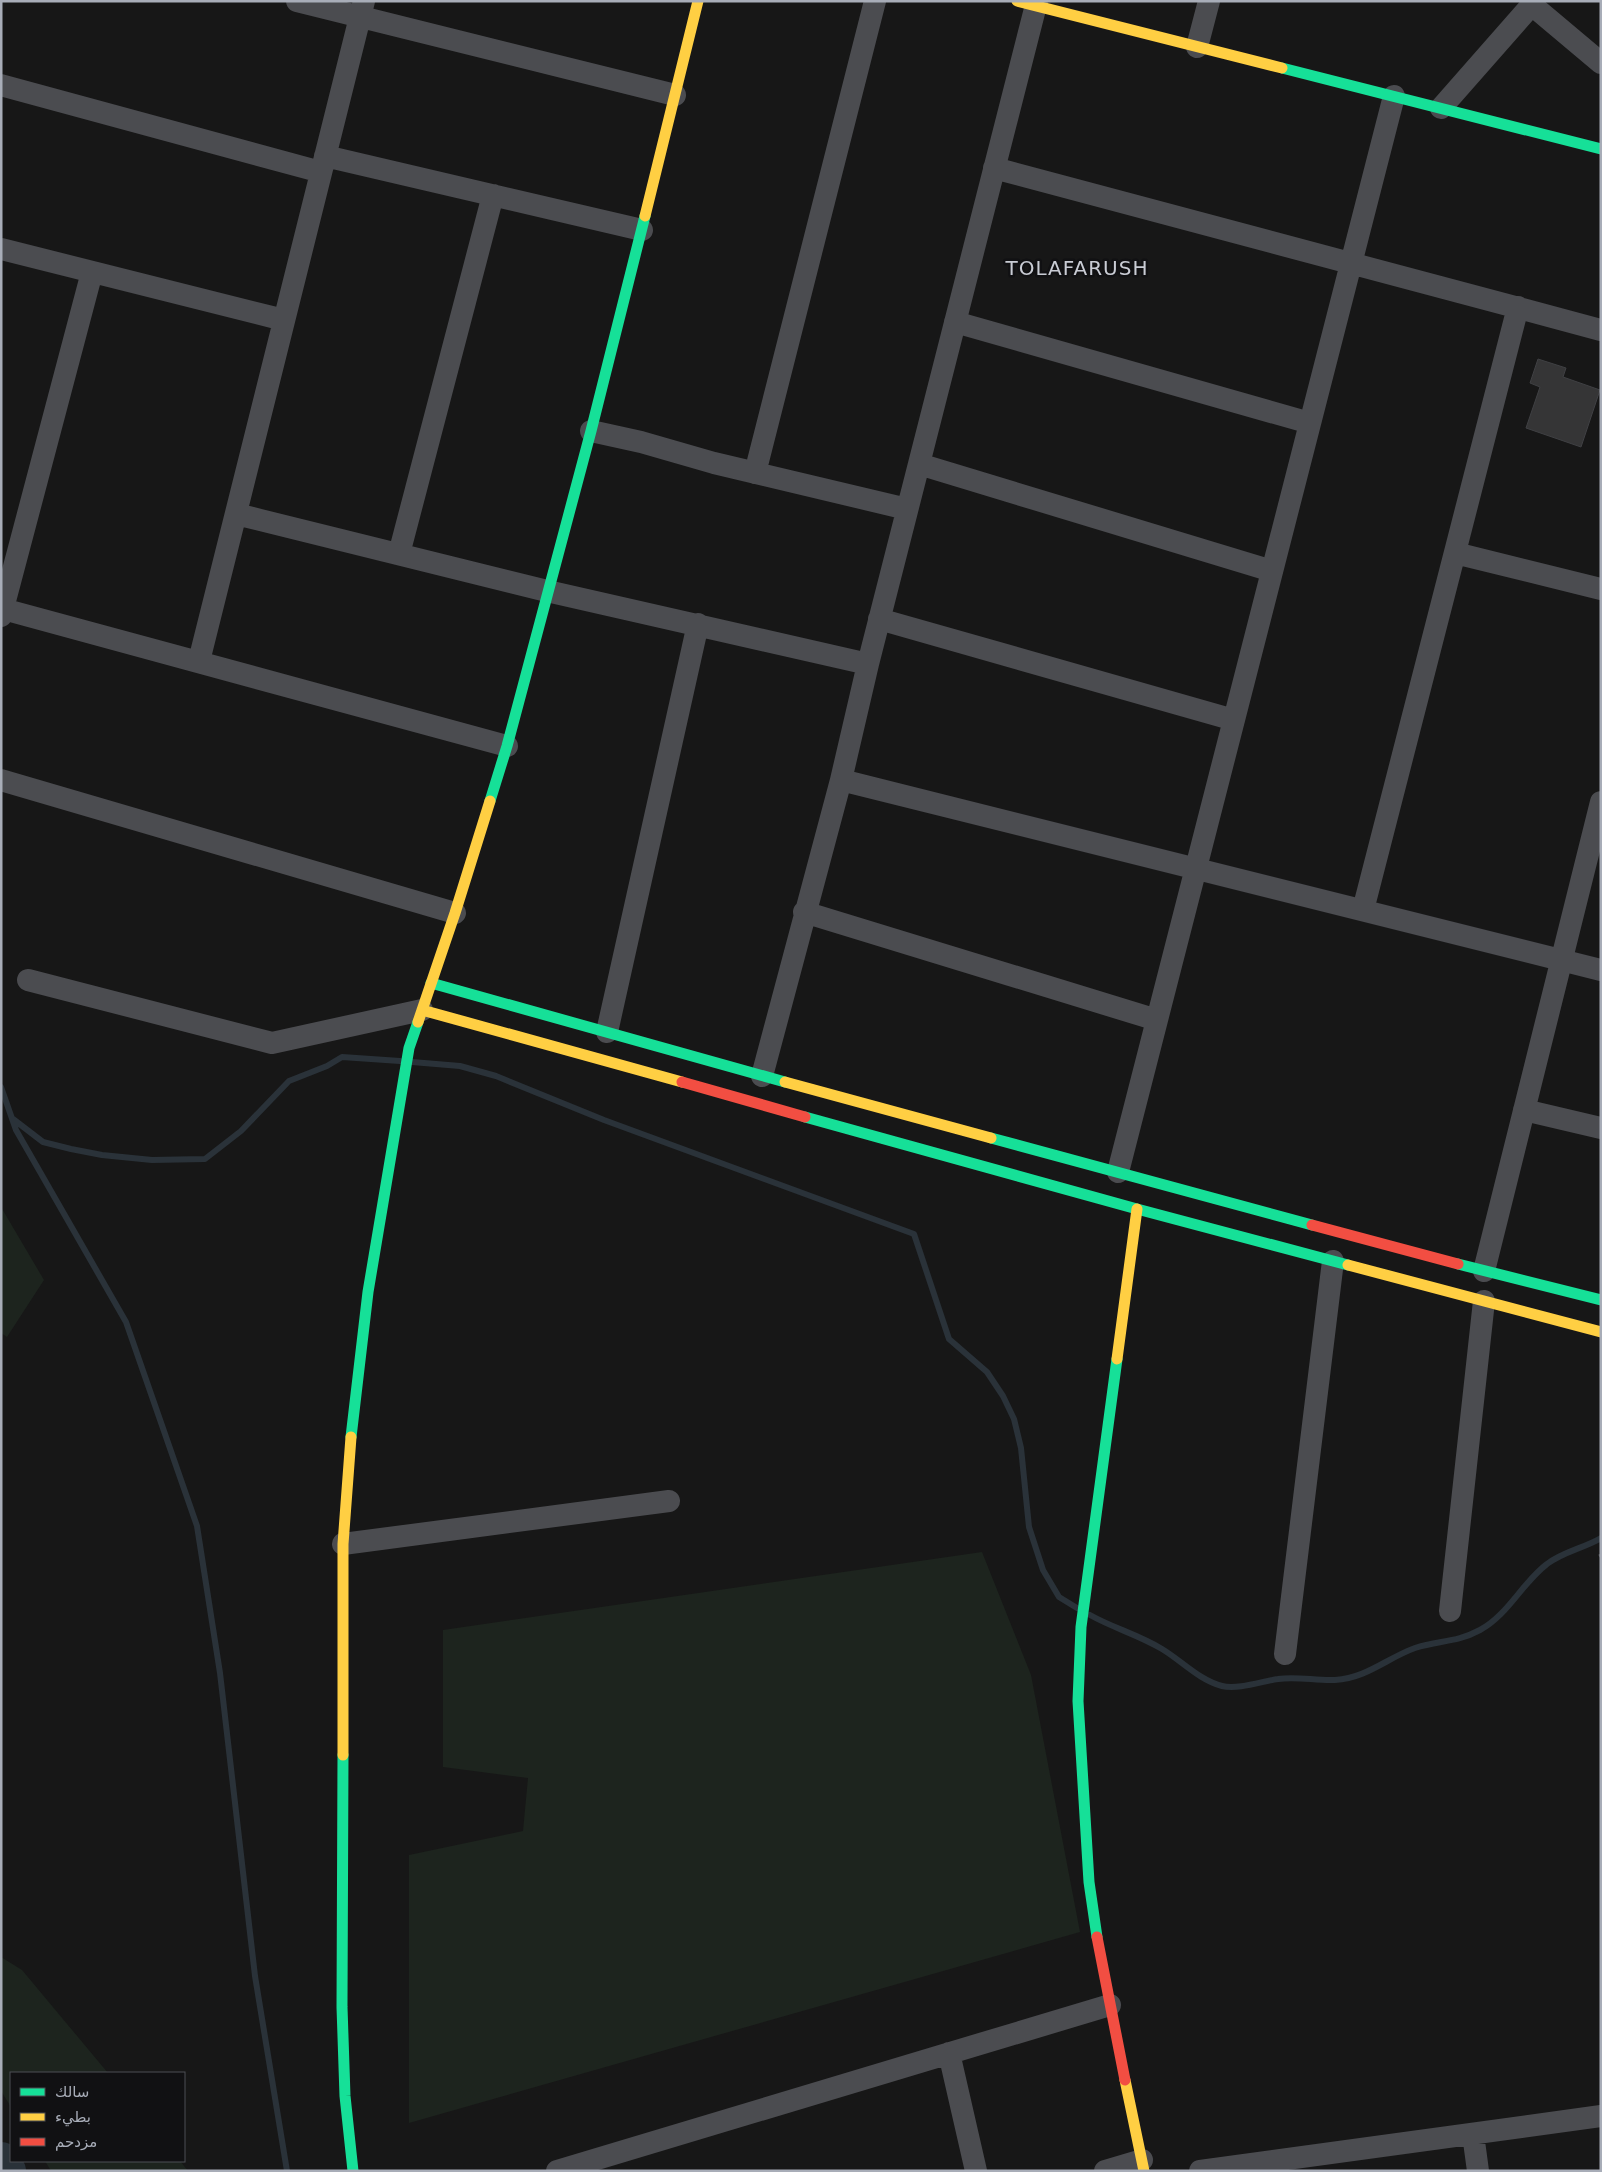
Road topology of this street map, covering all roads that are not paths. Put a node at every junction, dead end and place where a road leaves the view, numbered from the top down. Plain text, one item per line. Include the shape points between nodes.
1 (296, 1) edge
2 (698, 1) edge
3 (875, 1) edge
4 (1209, 1) edge
5 (1030, 3) edge
6 (1533, 3) edge
7 (362, 9) edge
8 (1198, 47) junction
9 (1601, 63) edge
10 (1, 85) edge
11 (675, 95) junction
12 (1394, 96) junction
13 (1441, 108) junction
14 (1601, 149) edge
15 (323, 164) junction
16 (994, 168) junction
17 (493, 195) junction
18 (642, 230) junction
19 (1, 249) edge
20 (1351, 262) junction
21 (92, 272) junction
22 (1518, 307) junction
23 (284, 320) junction
24 (955, 322) junction
25 (1601, 330) edge
26 (1310, 423) junction
27 (591, 431) junction
28 (919, 464) junction
29 (755, 473) junction
30 (907, 509) junction
31 (236, 514) junction
32 (1454, 553) junction
33 (399, 554) junction
34 (1272, 571) junction
35 (1601, 590) edge
36 (547, 591) junction
37 (2, 612) edge
38 (879, 620) junction
39 (698, 624) junction
40 (199, 661) junction
41 (868, 664) junction
42 (1234, 720) junction
43 (507, 746) junction
44 (1, 780) edge
45 (840, 780) junction
46 (1601, 804) edge
47 (1196, 868) junction
48 (1363, 910) junction
49 (804, 912) junction
50 (456, 913) junction
51 (1562, 960) junction
52 (1601, 970) edge
53 (28, 980) dead end
54 (430, 983) junction
55 (422, 1010) junction
56 (1157, 1020) junction
57 (606, 1032) junction
58 (578, 1039) junction
59 (762, 1076) junction
60 (1524, 1110) junction
61 (1601, 1128) edge
62 (1118, 1172) junction
63 (1137, 1210) junction
64 (1333, 1261) junction
65 (1484, 1271) junction
66 (1600, 1299) edge
67 (1484, 1301) junction
68 (1597, 1331) edge
69 (669, 1501) dead end
70 (343, 1544) junction
71 (1450, 1611) dead end
72 (1285, 1654) dead end
73 (1110, 2005) junction
74 (949, 2053) junction
75 (1601, 2116) edge
76 (1473, 2134) junction
77 (1143, 2165) edge
78 (562, 2170) edge
79 (353, 2171) edge
80 (976, 2171) edge
81 (1105, 2171) edge
82 (1200, 2171) edge
83 (1478, 2171) edge

1 - 7 street
2 - 11 main road
3 - 29 street
4 - 8 street
5 - 8 main road
5 - 16 street
6 - 9 street
6 - 13 street
7 - 11 street
7 - 15 street
8 - 12 main road
10 - 15 street
11 - 18 main road
12 - 13 main road
12 - 20 street
13 - 14 main road
15 - 17 street
15 - 23 street
16 - 20 street
16 - 24 street
17 - 18 street
17 - 33 street
18 - 27 main road
19 - 21 street
20 - 22 street
20 - 26 street
21 - 23 street
21 - 37 street
22 - 25 street
22 - 32 street
23 - 31 street
24 - 26 street
24 - 28 street
26 - 34 street
27 - 29 street
27 - 36 main road
28 - 30 street
28 - 34 street
29 - 30 street
30 - 38 street
31 - 33 street
31 - 40 street
32 - 35 street
32 - 48 street
33 - 36 street
34 - 42 street
36 - 39 street
36 - 43 main road
37 - 40 street
38 - 41 street
38 - 42 street
39 - 41 street
39 - 57 street
40 - 43 street
41 - 45 street
42 - 47 street
43 - 50 main road
44 - 50 street
45 - 47 street
45 - 49 street
46 - 51 street
47 - 48 street
47 - 56 street
48 - 51 street
49 - 56 street
49 - 59 street
50 - 54 main road
51 - 52 street
51 - 60 street
53 - 55 street via 272,1043
54 - 55 main road
54 - 58 main road
55 - 58 main road
55 - 70 main road via 403,1074 359,1354
56 - 62 street
57 - 58 main road
57 - 59 main road
58 - 63 main road
59 - 62 main road
60 - 61 street
60 - 65 street
62 - 65 main road
63 - 64 main road
63 - 73 main road via 1081,1627 1078,1701 1089,1882
64 - 67 main road
64 - 72 street
65 - 66 main road
66 - 68 main road
67 - 68 main road
67 - 71 street
69 - 70 street
70 - 79 main road via 342,2007
73 - 74 street
73 - 77 main road
74 - 78 street
74 - 80 street
75 - 76 street
76 - 82 street
76 - 83 street
77 - 81 street

